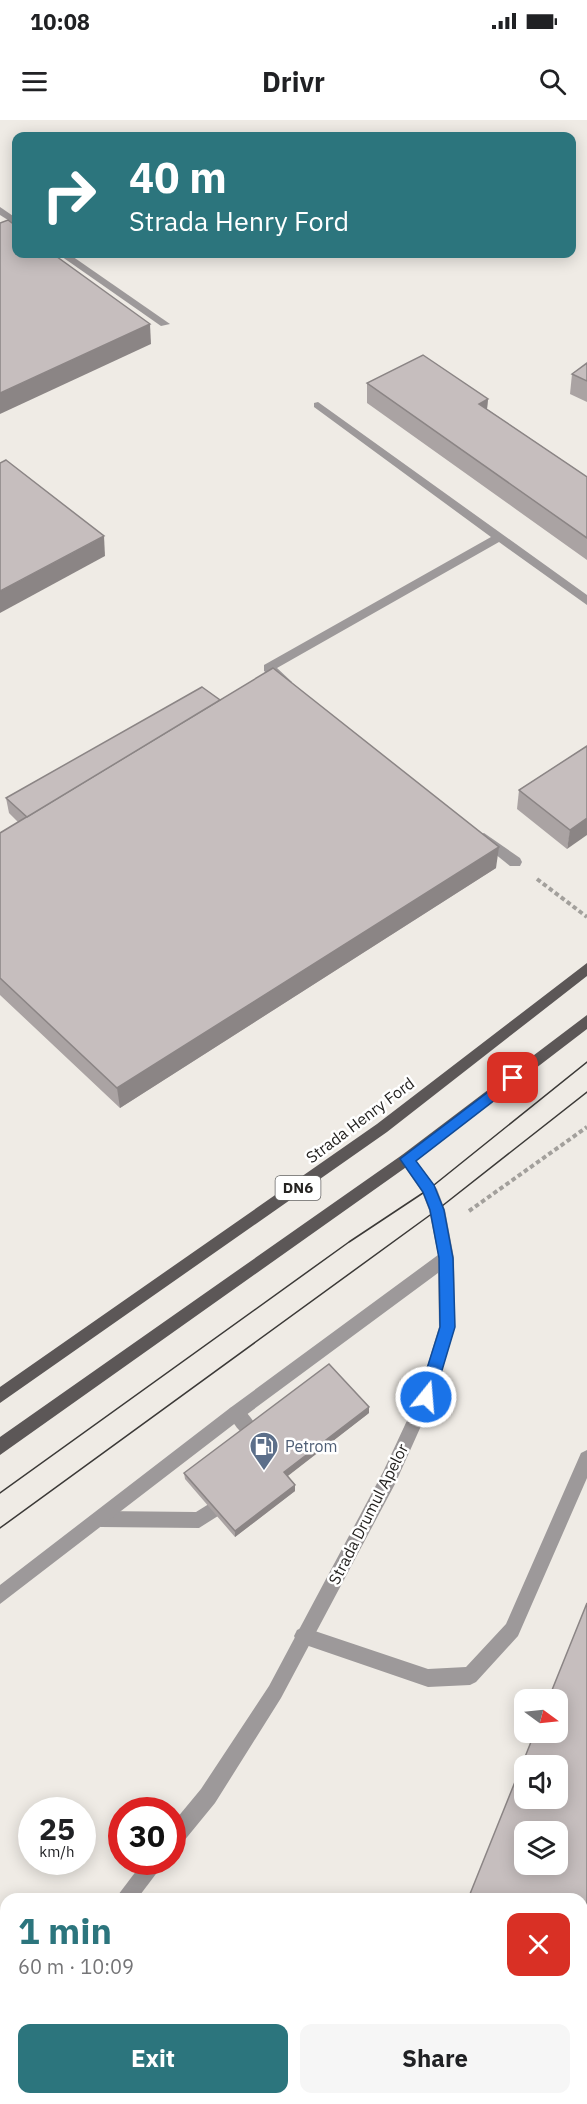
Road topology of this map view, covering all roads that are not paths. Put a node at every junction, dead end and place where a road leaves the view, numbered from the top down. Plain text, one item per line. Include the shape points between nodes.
1 (69, 258) edge
2 (165, 324) dead end
3 (318, 405) dead end
4 (499, 537) junction
5 (587, 601) edge
6 (295, 689) edge
7 (469, 826) edge
8 (515, 862) road end
9 (587, 968) edge
10 (587, 1021) edge
11 (407, 1159) junction
12 (446, 1258) junction
13 (0, 1396) edge
14 (236, 1413) junction
15 (250, 1430) edge
16 (0, 1447) edge
17 (587, 1458) edge
18 (212, 1510) edge
19 (101, 1519) junction
20 (0, 1596) edge
21 (303, 1636) junction
22 (186, 1823) edge
23 (144, 1875) edge
24 (130, 1893) edge

1 - 2 street
3 - 4 street
4 - 5 street
4 - 6 street via 268,668
7 - 8 street
9 - 13 main road, Strada Henry Ford / DN6 via 382,1128
10 - 11 main road, DN6
11 - 12 street, Strada Drumul Apelor via 429,1189
11 - 16 main road, DN6
12 - 14 street
12 - 21 street, Strada Drumul Apelor via 447,1327 426,1397 389,1478
14 - 15 street
14 - 19 street
17 - 21 street via 512,1629 470,1676 428,1678
18 - 19 street via 199,1520
19 - 20 street
21 - 22 street, Strada Drumul Apelor via 275,1692 208,1796
23 - 24 street

